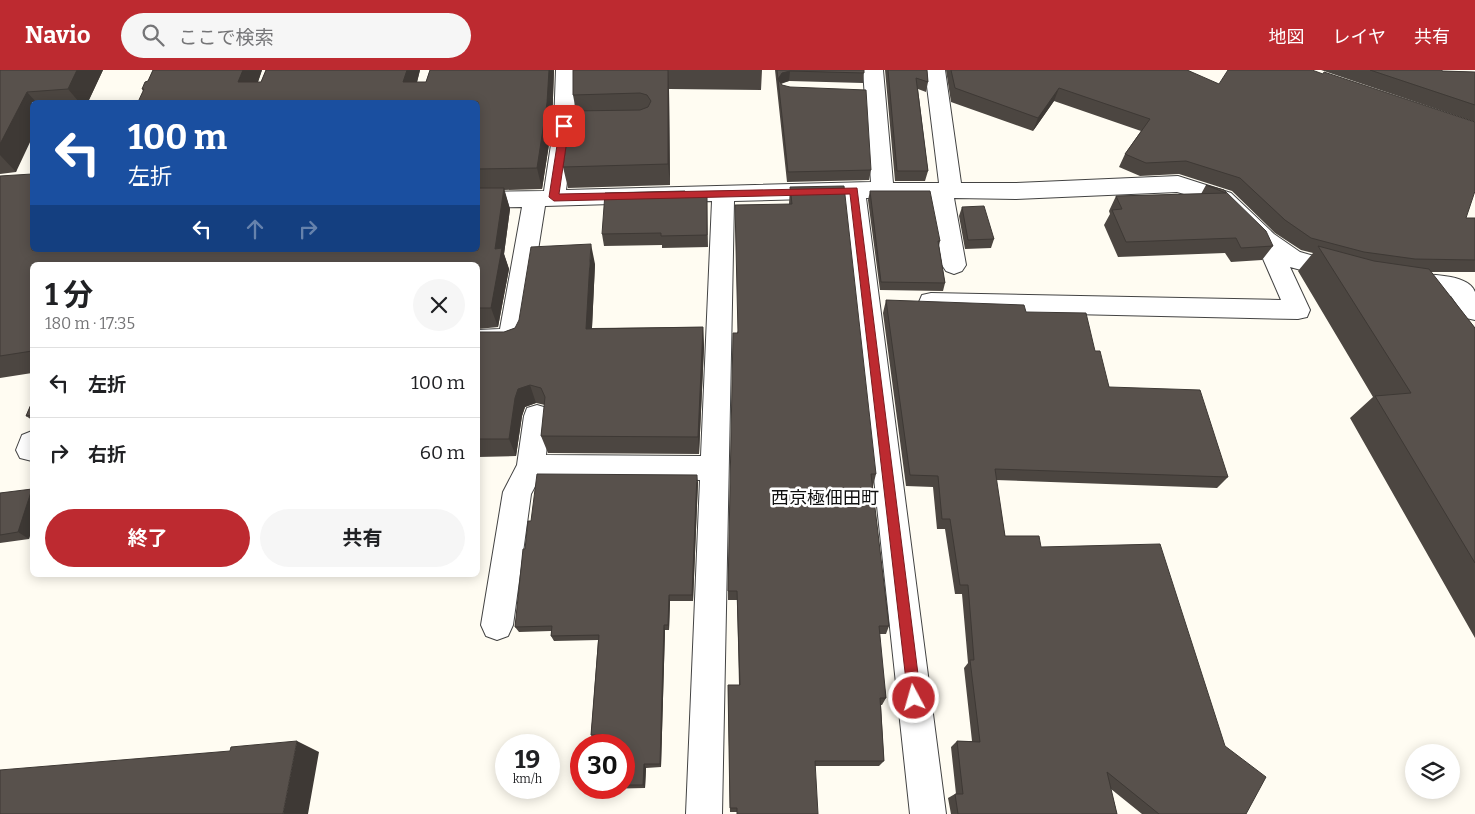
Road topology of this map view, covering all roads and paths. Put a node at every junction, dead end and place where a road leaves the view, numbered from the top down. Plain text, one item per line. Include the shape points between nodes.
1 (566, 70) edge
2 (873, 70) edge
3 (935, 70) edge
4 (854, 190) junction
5 (882, 190) junction
6 (946, 190) junction
7 (723, 194) junction
8 (544, 198) junction
9 (480, 200) edge
10 (1266, 240) junction
11 (954, 265) dead end
12 (1361, 277) edge
13 (1397, 282) edge
14 (887, 301) junction
15 (1475, 311) edge
16 (480, 340) edge
17 (538, 416) dead end
18 (532, 467) junction
19 (716, 468) junction
20 (497, 625) dead end
21 (704, 814) edge
22 (928, 814) edge

1 - 8 street via 574,125
2 - 5 street via 866,92
3 - 6 street
4 - 5 street
4 - 7 street
4 - 14 street
5 - 6 street
6 - 10 street via 1016,191 1178,184 1223,198
6 - 11 street
7 - 8 street
7 - 19 street
8 - 9 street
8 - 16 street via 511,339
10 - 12 street via 1292,259
10 - 14 street via 1298,310
13 - 15 street via 1458,287
14 - 22 street
17 - 18 street
18 - 19 street
18 - 20 street via 516,492
19 - 21 street

